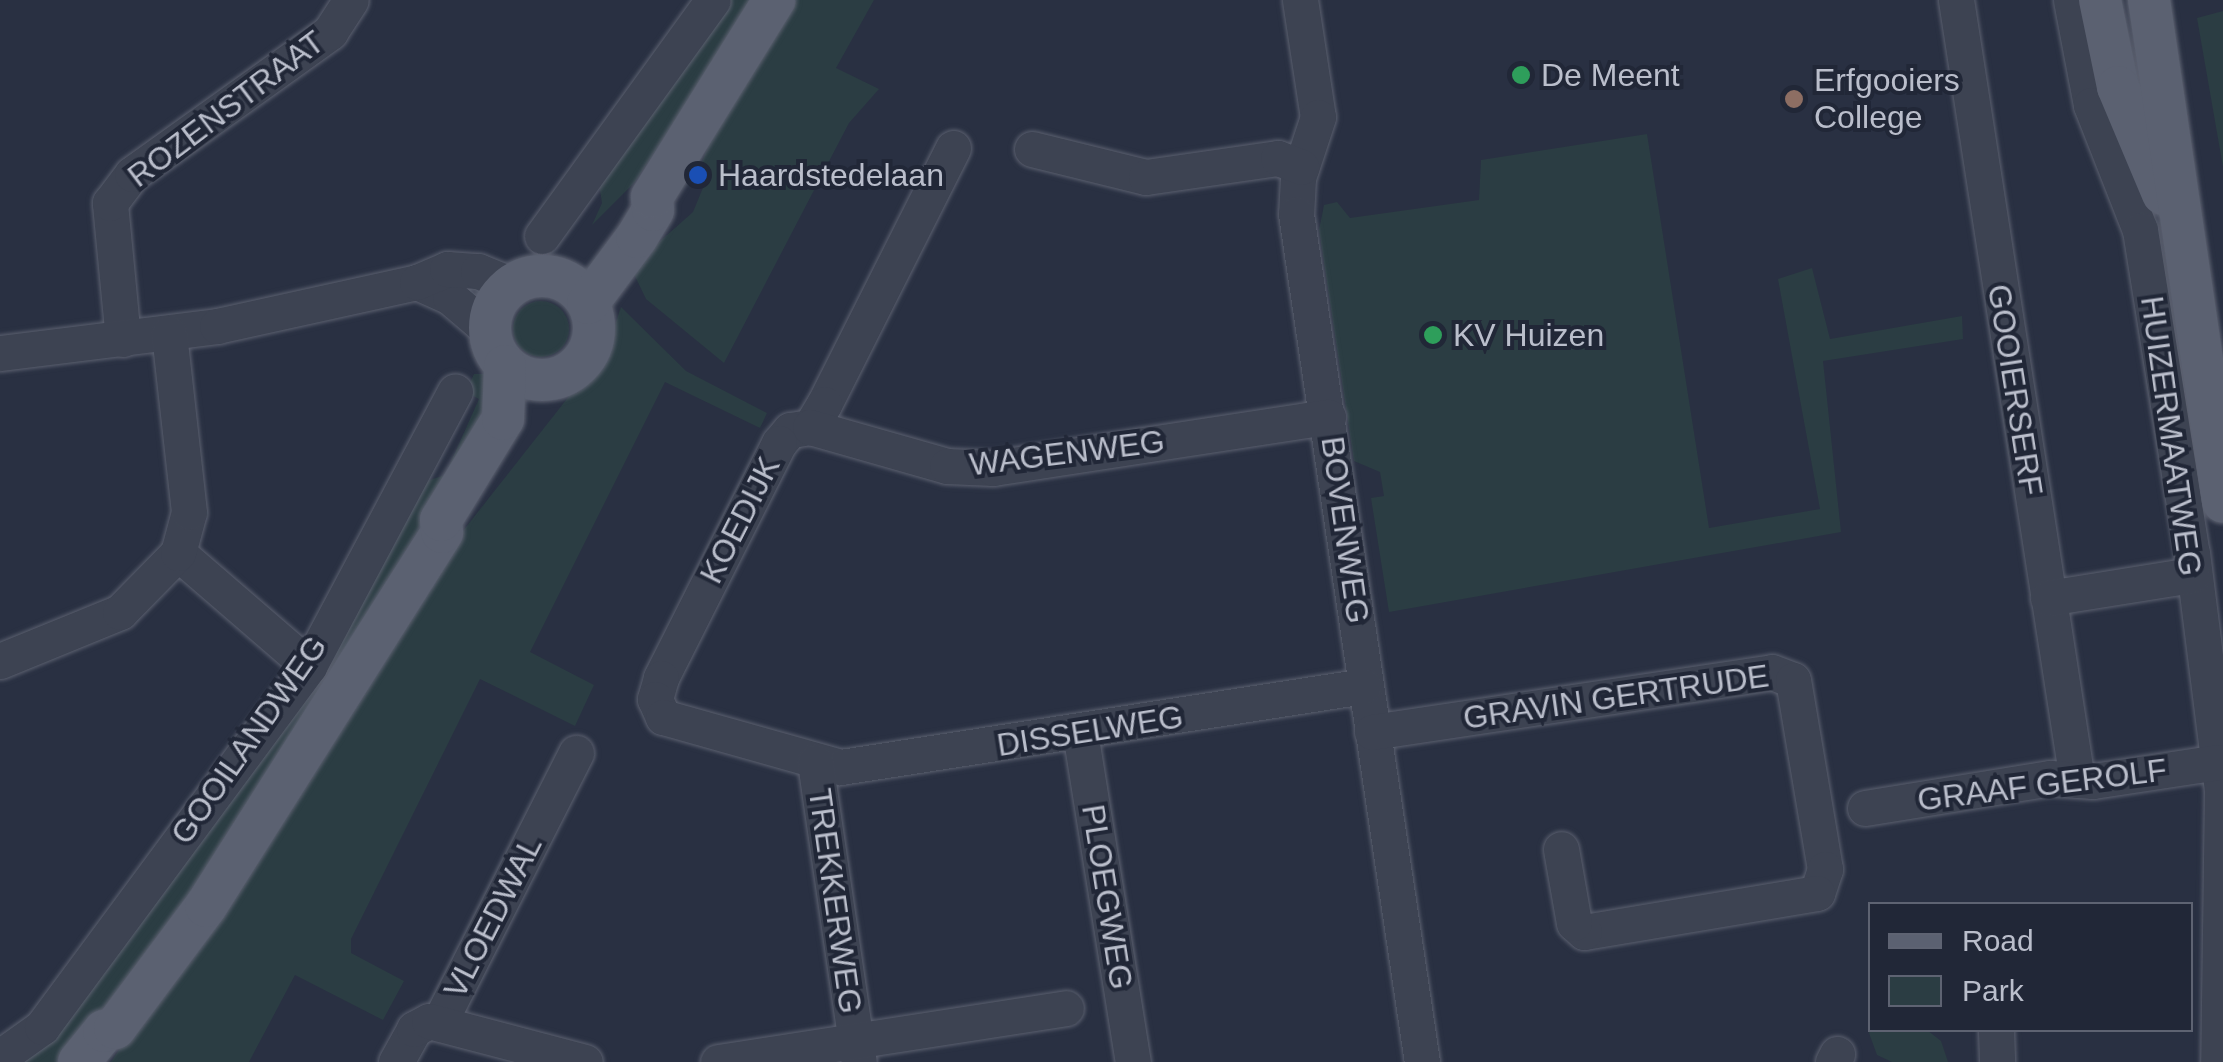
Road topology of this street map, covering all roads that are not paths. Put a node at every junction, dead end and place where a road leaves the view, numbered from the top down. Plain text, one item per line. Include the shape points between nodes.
1 (351, 0) edge
2 (712, 0) edge
3 (774, 0) edge
4 (1300, 0) edge
5 (1956, 0) edge
6 (2071, 0) edge
7 (2100, 0) edge
8 (2150, 0) edge
9 (954, 148) dead end
10 (1032, 148) dead end
11 (1301, 167) junction
12 (542, 236) dead end
13 (2180, 236) junction
14 (417, 282) junction
15 (512, 285) junction
16 (572, 290) junction
17 (169, 334) junction
18 (122, 339) junction
19 (0, 353) edge
20 (513, 359) junction
21 (455, 391) dead end
22 (1328, 417) junction
23 (810, 428) junction
24 (2223, 502) edge
25 (178, 552) junction
26 (2192, 575) junction
27 (2048, 598) junction
28 (0, 661) edge
29 (308, 666) junction
30 (1364, 686) junction
31 (1080, 732) junction
32 (1372, 732) junction
33 (576, 753) dead end
34 (815, 762) junction
35 (2219, 762) junction
36 (2078, 780) junction
37 (1865, 808) dead end
38 (1561, 849) dead end
39 (1066, 1008) dead end
40 (439, 1023) junction
41 (1996, 1032) edge
42 (108, 1045) edge
43 (857, 1050) edge
44 (0, 1057) edge
45 (79, 1062) edge
46 (396, 1062) edge
47 (585, 1062) edge
48 (718, 1062) edge
49 (1133, 1062) edge
50 (1422, 1062) edge
51 (1997, 1062) edge
52 (2218, 1062) edge

1 - 18 street, ROZENSTRAAT via 330,32 132,174 110,203
2 - 12 street
3 - 16 main road via 652,197 653,210 637,237
4 - 11 street, BOVENWEG via 1318,113
5 - 27 street, GOOIERSERF
6 - 26 street, HUIZERMAATWEG via 2091,105 2140,230
7 - 13 main road, HUIZERMAATWEG via 2118,86
8 - 13 main road, HUIZERMAATWEG via 2182,202
9 - 23 street, KOEDIJK
10 - 11 street via 1146,177 1278,158
11 - 22 street, BOVENWEG via 1296,214
13 - 24 main road, HUIZERMAATWEG
14 - 15 street via 424,274 458,268
14 - 17 street
14 - 20 street via 450,296
15 - 16 main road via 538,276
15 - 20 main road via 495,306
16 - 20 main road via 594,335 586,358 567,374
17 - 18 street
17 - 25 street via 190,512
18 - 19 street
20 - 42 main road, GOOILANDWEG via 496,482 453,530 442,532 232,867
21 - 29 street, GOOILANDWEG
22 - 23 street, WAGENWEG via 993,468 947,466
22 - 30 street, BOVENWEG
23 - 34 street, KOEDIJK via 790,430 779,443 655,700 674,724
25 - 28 street via 120,612
25 - 29 street
26 - 27 street
26 - 35 street, HUIZERMAATWEG
27 - 36 street, GOOIERSERF
29 - 44 street, GOOILANDWEG via 42,1027
30 - 31 street, DISSELWEG
30 - 32 street, BOVENWEG
31 - 34 street, DISSELWEG via 880,764
31 - 49 street, PLOEGWEG
32 - 38 street, GRAVIN GERTRUDE via 1772,672 1793,680 1826,869 1817,893 1584,932 1574,923
32 - 50 street, BOVENWEG
33 - 40 street, VLOEDWAL
34 - 43 street, TREKKERWEG
35 - 36 street, GRAAF GEROLF
35 - 52 street, HUIZERMAATWEG
36 - 37 street, GRAAF GEROLF via 2050,778
39 - 43 street, TREKKERWEG
40 - 46 street, VLOEDWAL via 418,1025
40 - 47 street
41 - 51 street
42 - 45 main road, GOOILANDWEG via 104,1031
43 - 48 street

